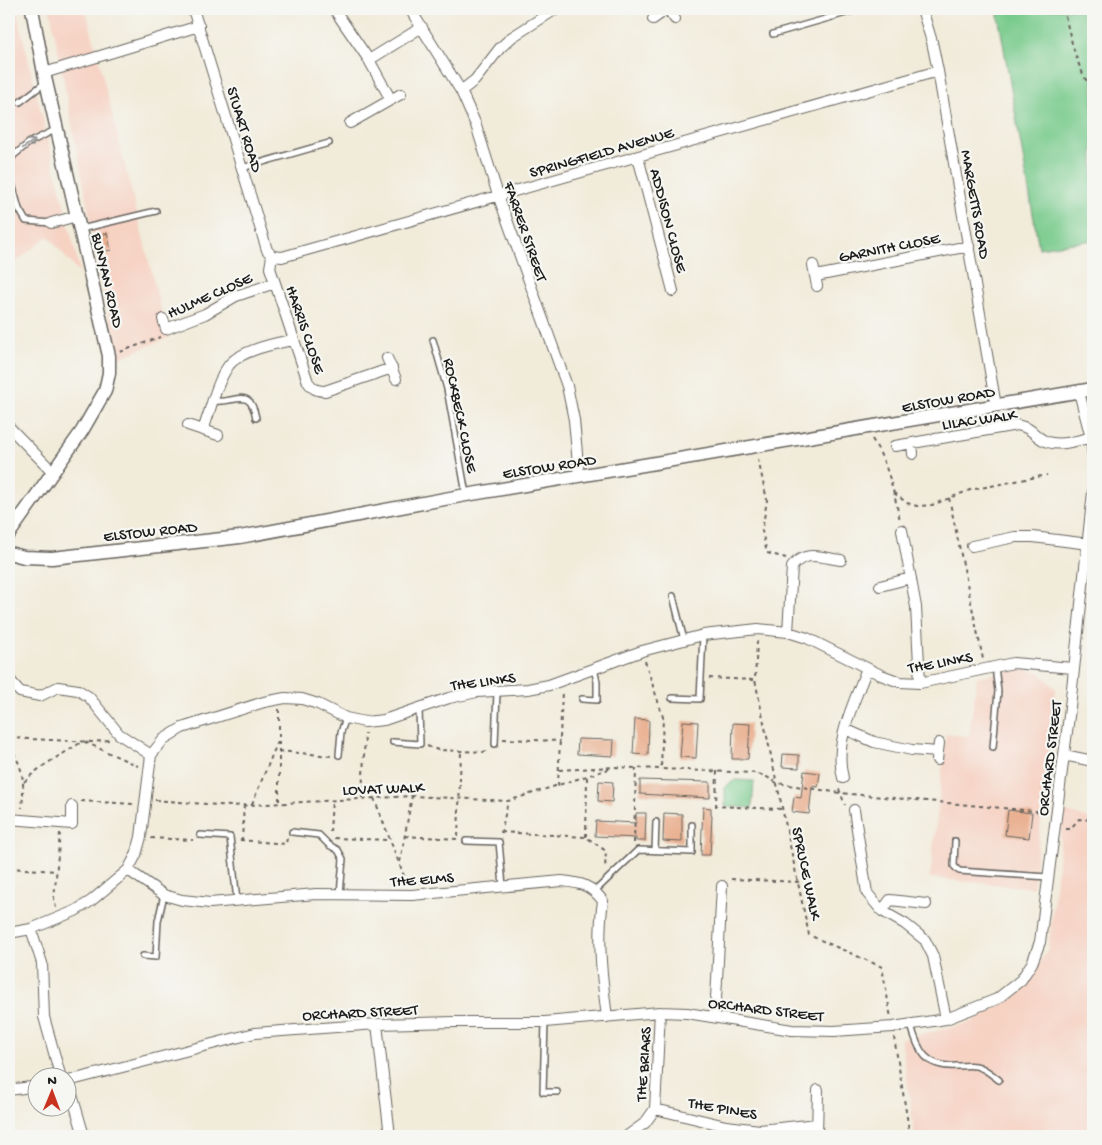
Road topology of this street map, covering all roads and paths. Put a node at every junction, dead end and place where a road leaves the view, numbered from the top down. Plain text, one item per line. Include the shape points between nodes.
1 (32, 9) edge
2 (193, 9) edge
3 (334, 9) edge
4 (410, 9) edge
5 (556, 9) edge
6 (667, 9) edge
7 (860, 9) edge
8 (922, 9) edge
9 (1063, 9) edge
10 (653, 18) dead end
11 (675, 19) dead end
12 (199, 26) junction
13 (422, 27) junction
14 (773, 34) dead end
15 (369, 60) junction
16 (938, 71) junction
17 (45, 77) junction
18 (1093, 90) edge
19 (460, 91) junction
20 (401, 94) dead end
21 (391, 100) junction
22 (20, 102) dead end
23 (350, 124) dead end
24 (57, 129) junction
25 (329, 143) dead end
26 (638, 157) junction
27 (9, 167) edge
28 (242, 168) junction
29 (9, 173) edge
30 (498, 195) junction
31 (156, 211) dead end
32 (77, 216) junction
33 (50, 223) joint
34 (80, 230) junction
35 (969, 246) junction
36 (272, 256) junction
37 (813, 265) dead end
38 (275, 283) junction
39 (673, 291) dead end
40 (165, 324) joint
41 (293, 340) junction
42 (433, 340) dead end
43 (109, 356) junction
44 (396, 379) dead end
45 (1093, 389) edge
46 (1079, 392) junction
47 (214, 401) junction
48 (996, 406) junction
49 (256, 418) dead end
50 (188, 424) dead end
51 (9, 427) edge
52 (866, 428) junction
53 (203, 430) junction
54 (218, 436) dead end
55 (1092, 438) edge
56 (756, 446) junction
57 (895, 446) dead end
58 (1093, 457) edge
59 (53, 472) junction
60 (1047, 475) dead end
61 (580, 476) junction
62 (894, 492) junction
63 (1093, 492) edge
64 (466, 495) junction
65 (949, 498) junction
66 (902, 530) joint
67 (9, 534) edge
68 (1089, 544) junction
69 (972, 546) dead end
70 (9, 552) edge
71 (797, 560) junction
72 (841, 560) dead end
73 (911, 578) junction
74 (880, 586) dead end
75 (673, 596) dead end
76 (758, 629) junction
77 (788, 632) junction
78 (703, 635) junction
79 (684, 640) junction
80 (642, 651) junction
81 (990, 667) junction
82 (594, 668) junction
83 (867, 668) junction
84 (1073, 668) junction
85 (701, 678) junction
86 (9, 679) edge
87 (563, 680) junction
88 (755, 680) junction
89 (920, 683) junction
90 (497, 692) junction
91 (672, 698) dead end
92 (278, 699) junction
93 (582, 700) dead end
94 (419, 708) junction
95 (346, 718) junction
96 (365, 722) junction
97 (845, 729) junction
98 (119, 734) junction
99 (9, 738) edge
100 (279, 740) junction
101 (83, 741) junction
102 (560, 741) junction
103 (393, 742) dead end
104 (495, 742) junction
105 (420, 744) junction
106 (9, 746) edge
107 (993, 747) dead end
108 (279, 751) junction
109 (461, 752) junction
110 (938, 752) dead end
111 (152, 755) junction
112 (1064, 755) junction
113 (339, 756) joint
114 (1093, 761) edge
115 (614, 767) junction
116 (636, 768) junction
117 (661, 768) junction
118 (559, 770) junction
119 (148, 771) junction
120 (717, 771) junction
121 (587, 776) junction
122 (843, 778) joint
123 (24, 782) junction
124 (777, 783) junction
125 (558, 786) junction
126 (840, 793) junction
127 (412, 796) junction
128 (362, 798) junction
129 (374, 798) junction
130 (459, 798) junction
131 (332, 800) junction
132 (508, 801) junction
133 (146, 802) junction
134 (279, 802) junction
135 (244, 804) junction
136 (252, 804) junction
137 (72, 806) joint
138 (782, 809) junction
139 (854, 810) joint
140 (1046, 812) dead end
141 (9, 819) edge
142 (1093, 820) edge
143 (20, 821) junction
144 (656, 822) dead end
145 (61, 824) junction
146 (692, 825) dead end
147 (1061, 828) dead end
148 (292, 832) joint
149 (501, 832) junction
150 (200, 835) joint
151 (405, 836) junction
152 (586, 836) junction
153 (141, 837) junction
154 (230, 837) junction
155 (390, 840) junction
156 (466, 840) dead end
157 (242, 841) junction
158 (955, 841) dead end
159 (498, 842) junction
160 (638, 850) junction
161 (655, 850) junction
162 (400, 864) junction
163 (9, 868) edge
164 (128, 870) junction
165 (57, 871) junction
166 (1048, 877) junction
167 (608, 879) junction
168 (799, 882) junction
169 (722, 886) joint
170 (503, 887) junction
171 (595, 891) junction
172 (340, 894) junction
173 (164, 895) junction
174 (412, 895) junction
175 (237, 902) junction
176 (926, 904) dead end
177 (882, 911) junction
178 (57, 919) junction
179 (31, 929) junction
180 (9, 933) edge
181 (143, 956) dead end
182 (660, 1012) junction
183 (607, 1017) junction
184 (715, 1017) junction
185 (946, 1018) junction
186 (545, 1022) junction
187 (377, 1024) junction
188 (911, 1024) junction
189 (892, 1027) junction
190 (58, 1068) edge
191 (78, 1078) edge
192 (999, 1080) dead end
193 (28, 1087) edge
194 (9, 1090) edge
195 (818, 1090) dead end
196 (557, 1092) dead end
197 (655, 1109) junction
198 (78, 1115) edge
199 (817, 1124) junction
200 (84, 1136) edge
201 (390, 1136) edge
202 (627, 1136) edge
203 (817, 1136) edge
204 (910, 1136) edge

1 - 17 street, BUNYAN ROAD
2 - 12 street, STUART ROAD
3 - 15 street
4 - 13 street, FARRER STREET
5 - 19 street via 512,37 475,80
6 - 10 street
6 - 11 street
7 - 14 lane
8 - 16 street, MARGETTS ROAD
9 - 18 path via 1079,67
12 - 17 street
12 - 28 street, STUART ROAD
13 - 15 street
13 - 19 street, FARRER STREET
15 - 21 street
16 - 26 street, SPRINGFIELD AVENUE
16 - 35 street, MARGETTS ROAD
17 - 22 lane
17 - 24 street, BUNYAN ROAD
19 - 30 street, FARRER STREET via 476,125
20 - 21 street
21 - 23 street
27 -> 24 lane via 13,156 30,142
24 - 32 street, BUNYAN ROAD
25 - 28 lane
26 - 30 street, SPRINGFIELD AVENUE
26 - 39 street, ADDISON CLOSE
28 - 36 street, STUART ROAD via 267,250
29 - 33 lane via 18,209 26,221
30 - 36 street, SPRINGFIELD AVENUE via 282,257
30 - 61 street, FARRER STREET via 567,386
31 - 34 lane
32 - 33 street
32 - 34 street, BUNYAN ROAD
34 - 43 street, BUNYAN ROAD
35 - 37 street, GARNITH CLOSE via 816,281
35 - 48 street, MARGETTS ROAD
36 - 38 street, HARRIS CLOSE via 270,268
38 - 40 street, HULME CLOSE via 236,296 205,314
38 - 41 street, HARRIS CLOSE
40 - 43 path via 158,339
41 - 44 street, HARRIS CLOSE via 308,382 319,391 335,388 390,363
41 - 47 street via 274,343 230,364
42 - 64 lane, ROCKBECK CLOSE via 447,389
43 - 59 street, BUNYAN ROAD via 105,391
45 - 46 street, ELSTOW ROAD
46 - 48 street, ELSTOW ROAD
46 - 55 street
47 - 49 lane via 249,399
47 - 53 street
48 - 52 street, ELSTOW ROAD
50 - 53 street
51 - 59 street
52 - 56 street, ELSTOW ROAD
52 - 62 path via 881,453
53 - 54 street
55 - 57 street, LILAC WALK via 1060,444 1044,440 1029,428 1017,425 912,448
55 - 58 street
56 - 61 street, ELSTOW ROAD
56 - 71 path via 767,500 762,531 767,553
59 - 67 street, BUNYAN ROAD
60 - 65 path via 970,490
61 - 64 street, ELSTOW ROAD
62 - 65 path via 907,503 917,506 932,505
62 - 66 path via 900,521 892,523 894,529
63 - 68 street, ORCHARD STREET
64 - 70 street, ELSTOW ROAD via 240,537 52,558 24,557
65 - 81 path
66 - 73 street via 911,549
68 - 69 street via 1033,536
68 - 84 street, ORCHARD STREET
71 - 72 street via 810,556
71 - 77 street via 792,567
73 - 74 street
73 - 89 street via 916,607
75 - 79 lane
76 - 77 street, THE LINKS
76 - 78 street, THE LINKS
76 - 88 path, SPRUCE WALK
77 - 83 street, THE LINKS
78 - 79 street, THE LINKS
78 - 85 lane
79 - 80 street, THE LINKS
80 - 82 street, THE LINKS
80 - 117 path via 664,717
81 - 84 street, THE LINKS via 1023,662
81 - 89 street, THE LINKS
81 - 107 lane via 998,691
82 - 87 street, THE LINKS
82 - 93 lane via 598,682 597,700
83 - 89 street, THE LINKS via 900,682
83 - 97 street
84 - 112 street, ORCHARD STREET
85 - 88 path
85 - 91 lane via 700,699
86 - 98 street via 20,692 40,696 58,687 78,690 89,697
87 - 90 street, THE LINKS via 528,690
87 - 102 path
88 - 124 path, SPRUCE WALK
90 - 94 street, THE LINKS via 477,692
90 - 104 lane
92 - 95 street, THE LINKS via 302,699
92 - 100 path
92 - 111 street, THE LINKS via 182,728 164,739
94 - 96 street, THE LINKS via 384,720
94 - 105 lane
95 - 96 street, THE LINKS
95 - 113 lane
96 - 128 path
97 - 110 street via 874,742
97 - 122 street via 840,751
98 - 101 path via 108,741
98 - 111 street
99 - 101 path
100 - 108 path
100 - 136 path
101 - 119 path
101 - 123 path
102 - 104 path
102 - 118 path
103 - 105 lane
104 - 109 path via 484,752
105 - 109 path
106 - 123 path via 21,767
108 - 113 path
108 - 134 path
109 - 130 path
111 - 119 street, THE LINKS
112 - 114 street
112 - 166 street, ORCHARD STREET
115 - 116 path, LOVAT WALK
115 - 118 path, LOVAT WALK
115 - 121 path, LOVAT WALK
116 - 117 path, LOVAT WALK
116 - 160 path via 634,845
117 - 120 path, LOVAT WALK
118 - 125 path
119 - 133 street, THE LINKS
120 - 124 path, LOVAT WALK via 754,773
120 - 138 path via 716,806
121 - 125 path, LOVAT WALK
121 - 152 path
122 - 126 path via 838,784
123 - 143 path
124 - 126 path, LOVAT WALK
124 - 138 path, SPRUCE WALK
125 - 132 path, LOVAT WALK
126 - 139 path via 844,804
126 - 140 path, LOVAT WALK
127 - 129 path, LOVAT WALK
127 - 130 path, LOVAT WALK
127 - 151 path
128 - 129 path, LOVAT WALK
128 - 131 path, LOVAT WALK
129 - 155 path
130 - 132 path, LOVAT WALK
130 - 151 path via 458,839
131 - 134 path, LOVAT WALK
131 - 155 path via 329,838
132 - 149 path
133 - 135 path, LOVAT WALK
133 - 137 path, LOVAT WALK via 81,801
133 - 153 street, THE LINKS
134 - 136 path, LOVAT WALK
135 - 136 path, LOVAT WALK
135 - 157 path
137 - 145 street via 72,824
138 - 168 path, SPRUCE WALK
139 - 177 street via 867,893
141 - 143 street
142 - 147 path via 1079,818 1070,829
143 - 145 street
144 - 161 lane
145 - 165 path
146 - 161 lane via 692,852
148 - 157 path via 286,844
148 - 172 lane via 319,835 338,850 343,859
149 - 152 path
149 - 159 path
150 - 153 path via 194,840
150 - 154 lane
151 - 162 path
152 - 167 path via 606,851 605,874
153 - 164 street, THE LINKS
154 - 157 path
154 - 175 lane
155 - 162 path
156 - 159 lane
158 - 166 lane via 954,866 959,871
159 - 170 lane
160 - 161 lane
160 - 167 lane
162 - 174 path
163 - 165 path
164 - 173 street, THE ELMS
164 - 178 street, THE LINKS via 91,900
165 - 178 path via 54,899
166 - 185 street, ORCHARD STREET via 1040,942 1021,980 998,999
167 - 171 lane
168 - 169 path via 722,878
168 - 189 path, SPRUCE WALK via 809,935 882,967
169 - 184 street
170 - 171 street, THE ELMS via 562,881 577,882
170 - 174 street, THE ELMS
171 - 183 street via 603,901 600,965
172 - 174 street, THE ELMS
172 - 175 street, THE ELMS
173 - 175 street, THE ELMS via 210,903
173 - 181 lane via 158,921 156,957
176 - 177 street via 890,900
177 - 185 street via 925,940 932,956
178 - 179 street, THE LINKS
179 - 180 street, THE LINKS
179 - 190 street via 42,963 44,1017
182 - 183 street, ORCHARD STREET
182 - 184 street, ORCHARD STREET
182 - 197 street, THE BRIARS
183 - 186 street, ORCHARD STREET
184 - 189 street, ORCHARD STREET via 792,1030
185 - 188 street, ORCHARD STREET
186 - 187 street, ORCHARD STREET
186 - 196 lane via 543,1092
187 - 191 street, ORCHARD STREET via 255,1033
187 - 201 street
188 - 189 street, ORCHARD STREET
188 - 192 lane via 924,1058 955,1066 980,1067
189 - 204 path, SPRUCE WALK
193 - 194 street
195 - 199 street
197 - 199 street, THE PINES via 726,1126 760,1130
197 - 202 street, THE BRIARS
198 - 200 street
199 - 203 street

